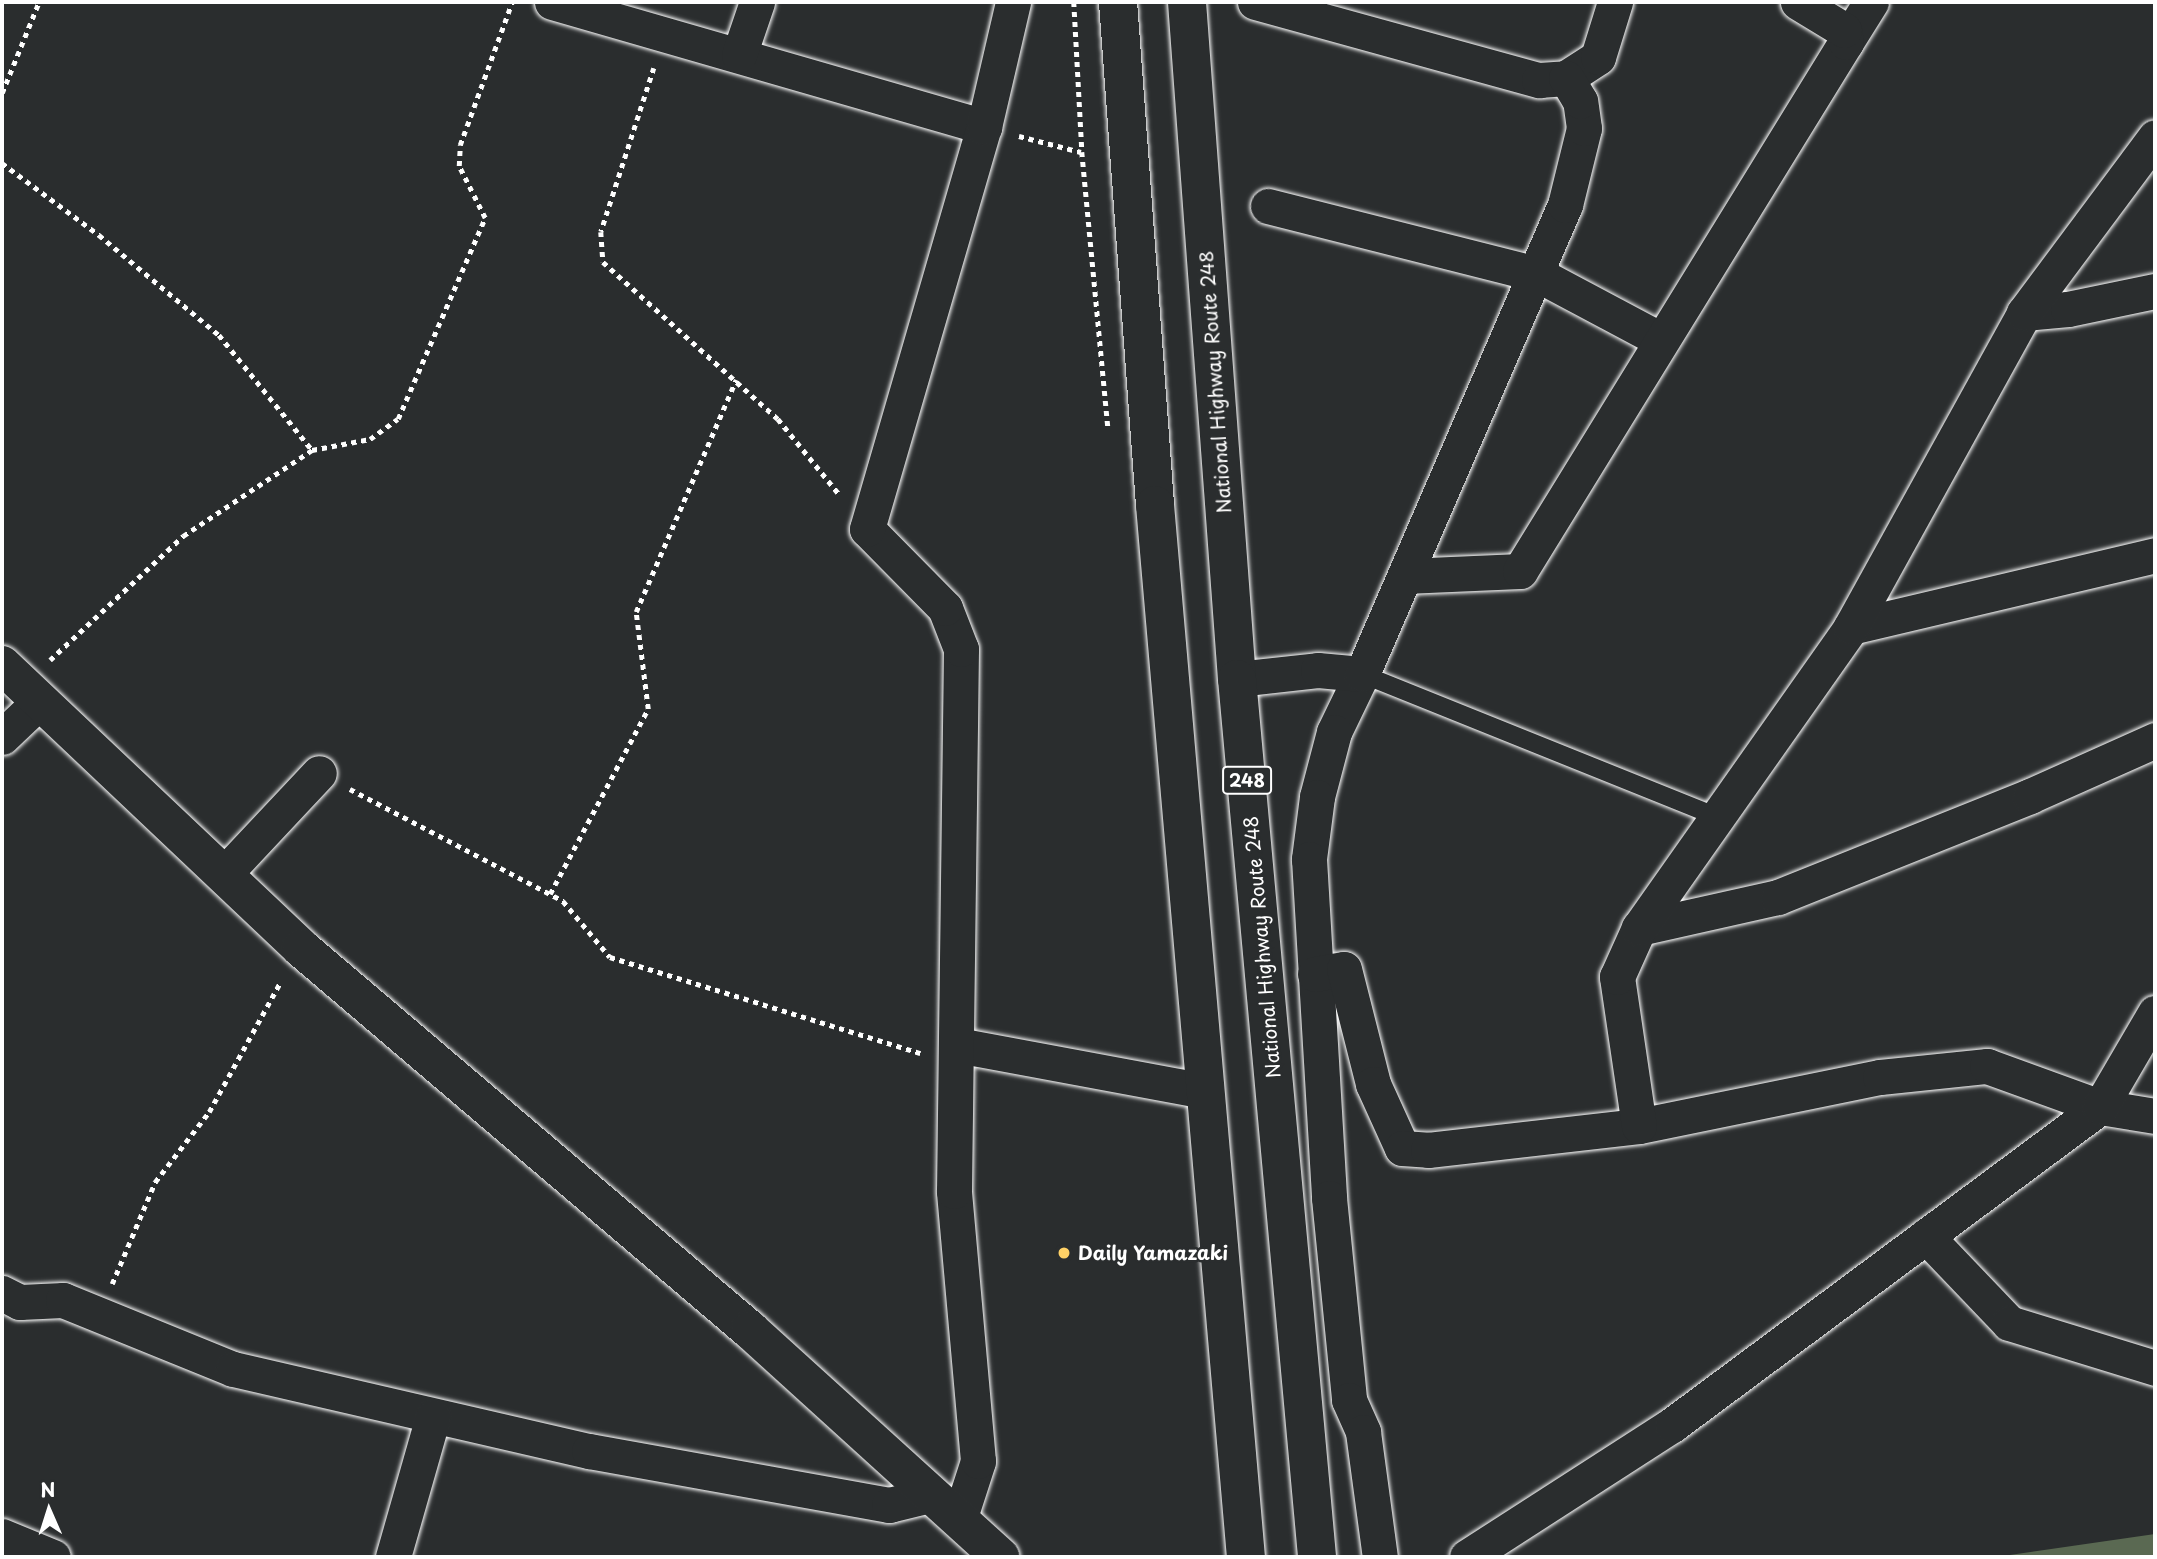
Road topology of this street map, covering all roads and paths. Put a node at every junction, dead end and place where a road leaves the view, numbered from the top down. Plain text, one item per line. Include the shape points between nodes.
1 (39, 2) edge
2 (512, 2) edge
3 (552, 2) edge
4 (757, 2) edge
5 (1013, 2) edge
6 (1074, 2) edge
7 (1118, 2) edge
8 (1187, 2) edge
9 (1255, 2) edge
10 (1615, 2) edge
11 (1798, 2) edge
12 (1871, 2) edge
13 (662, 33) junction
14 (1846, 42) junction
15 (739, 55) junction
16 (1078, 68) dead end
17 (1566, 78) junction
18 (2, 93) edge
19 (984, 127) junction
20 (2155, 138) edge
21 (1082, 152) dead end
22 (2, 163) edge
23 (1268, 206) dead end
24 (1537, 274) junction
25 (2155, 292) edge
26 (2024, 313) junction
27 (1661, 340) junction
28 (736, 380) junction
29 (312, 450) junction
30 (867, 529) junction
31 (2155, 555) edge
32 (1405, 576) junction
33 (1851, 627) junction
34 (1362, 674) junction
35 (1237, 679) junction
36 (22, 684) edge
37 (2, 737) edge
38 (2155, 740) edge
39 (318, 773) joint
40 (1715, 816) junction
41 (225, 873) junction
42 (550, 894) junction
43 (1639, 928) junction
44 (301, 947) junction
45 (1315, 974) junction
46 (2155, 1013) edge
47 (957, 1054) junction
48 (1204, 1091) junction
49 (2100, 1107) junction
50 (2155, 1116) edge
51 (1639, 1126) junction
52 (1926, 1236) junction
53 (2, 1293) edge
54 (98, 1317) junction
55 (2155, 1368) edge
56 (433, 1417) junction
57 (930, 1494) junction
58 (960, 1520) junction
59 (2, 1536) edge
60 (53, 1557) edge
61 (393, 1557) edge
62 (1000, 1557) edge
63 (1246, 1557) edge
64 (1317, 1557) edge
65 (1380, 1557) edge
66 (1467, 1557) edge

1 - 18 path
2 - 29 path via 460,145 459,166 485,218 398,419 370,439
3 - 13 street
4 - 15 street
5 - 19 street
6 - 16 path
7 - 48 main road
8 - 35 main road, National Highway Route 248 / 248
9 - 17 street via 1539,80
10 - 17 street via 1598,57
11 - 14 street via 1844,30
12 - 14 street
13 - 15 street
13 - 28 path via 647,97 601,232 603,262
14 - 27 street
15 - 19 street
17 - 24 street via 1580,101 1584,128 1565,205
19 - 21 path
19 - 30 street
20 - 26 street
22 - 29 path via 99,235 219,335
23 - 24 street
24 - 27 street
24 - 32 street
25 - 26 street
26 - 33 street
27 - 32 street via 1520,571
28 - 30 path via 778,419
28 - 42 path via 636,612 648,709
29 - 36 path via 183,536
30 - 47 street via 945,608 961,649
31 - 33 street
32 - 34 street
33 - 40 street
34 - 35 street via 1318,670
34 - 40 lane
34 - 45 street via 1334,732 1317,797 1309,859
35 - 64 main road, National Highway Route 248 / 248
36 - 37 street
36 - 41 main road
38 - 43 street via 2030,796 1778,897
39 - 41 street
39 - 42 path
40 - 43 street
41 - 44 main road
42 - 47 path via 563,901 610,957
43 - 51 street via 1617,977
44 - 54 path via 209,1112 155,1182
44 - 57 main road via 750,1330
45 - 51 street via 1344,969 1373,1084 1402,1148 1428,1150
45 - 65 street via 1349,1401 1363,1432
46 - 49 street
47 - 48 street
47 - 58 street via 954,1191 978,1461
48 - 63 main road
49 - 50 street
49 - 51 street via 1987,1066 1880,1077
49 - 52 street
52 - 55 street via 2009,1324
52 - 66 street via 1672,1425
53 - 54 street via 20,1302 63,1300
54 - 56 street via 233,1369
56 - 57 street via 589,1451 889,1505
56 - 61 street
57 - 58 main road
58 - 62 main road
59 - 60 street

